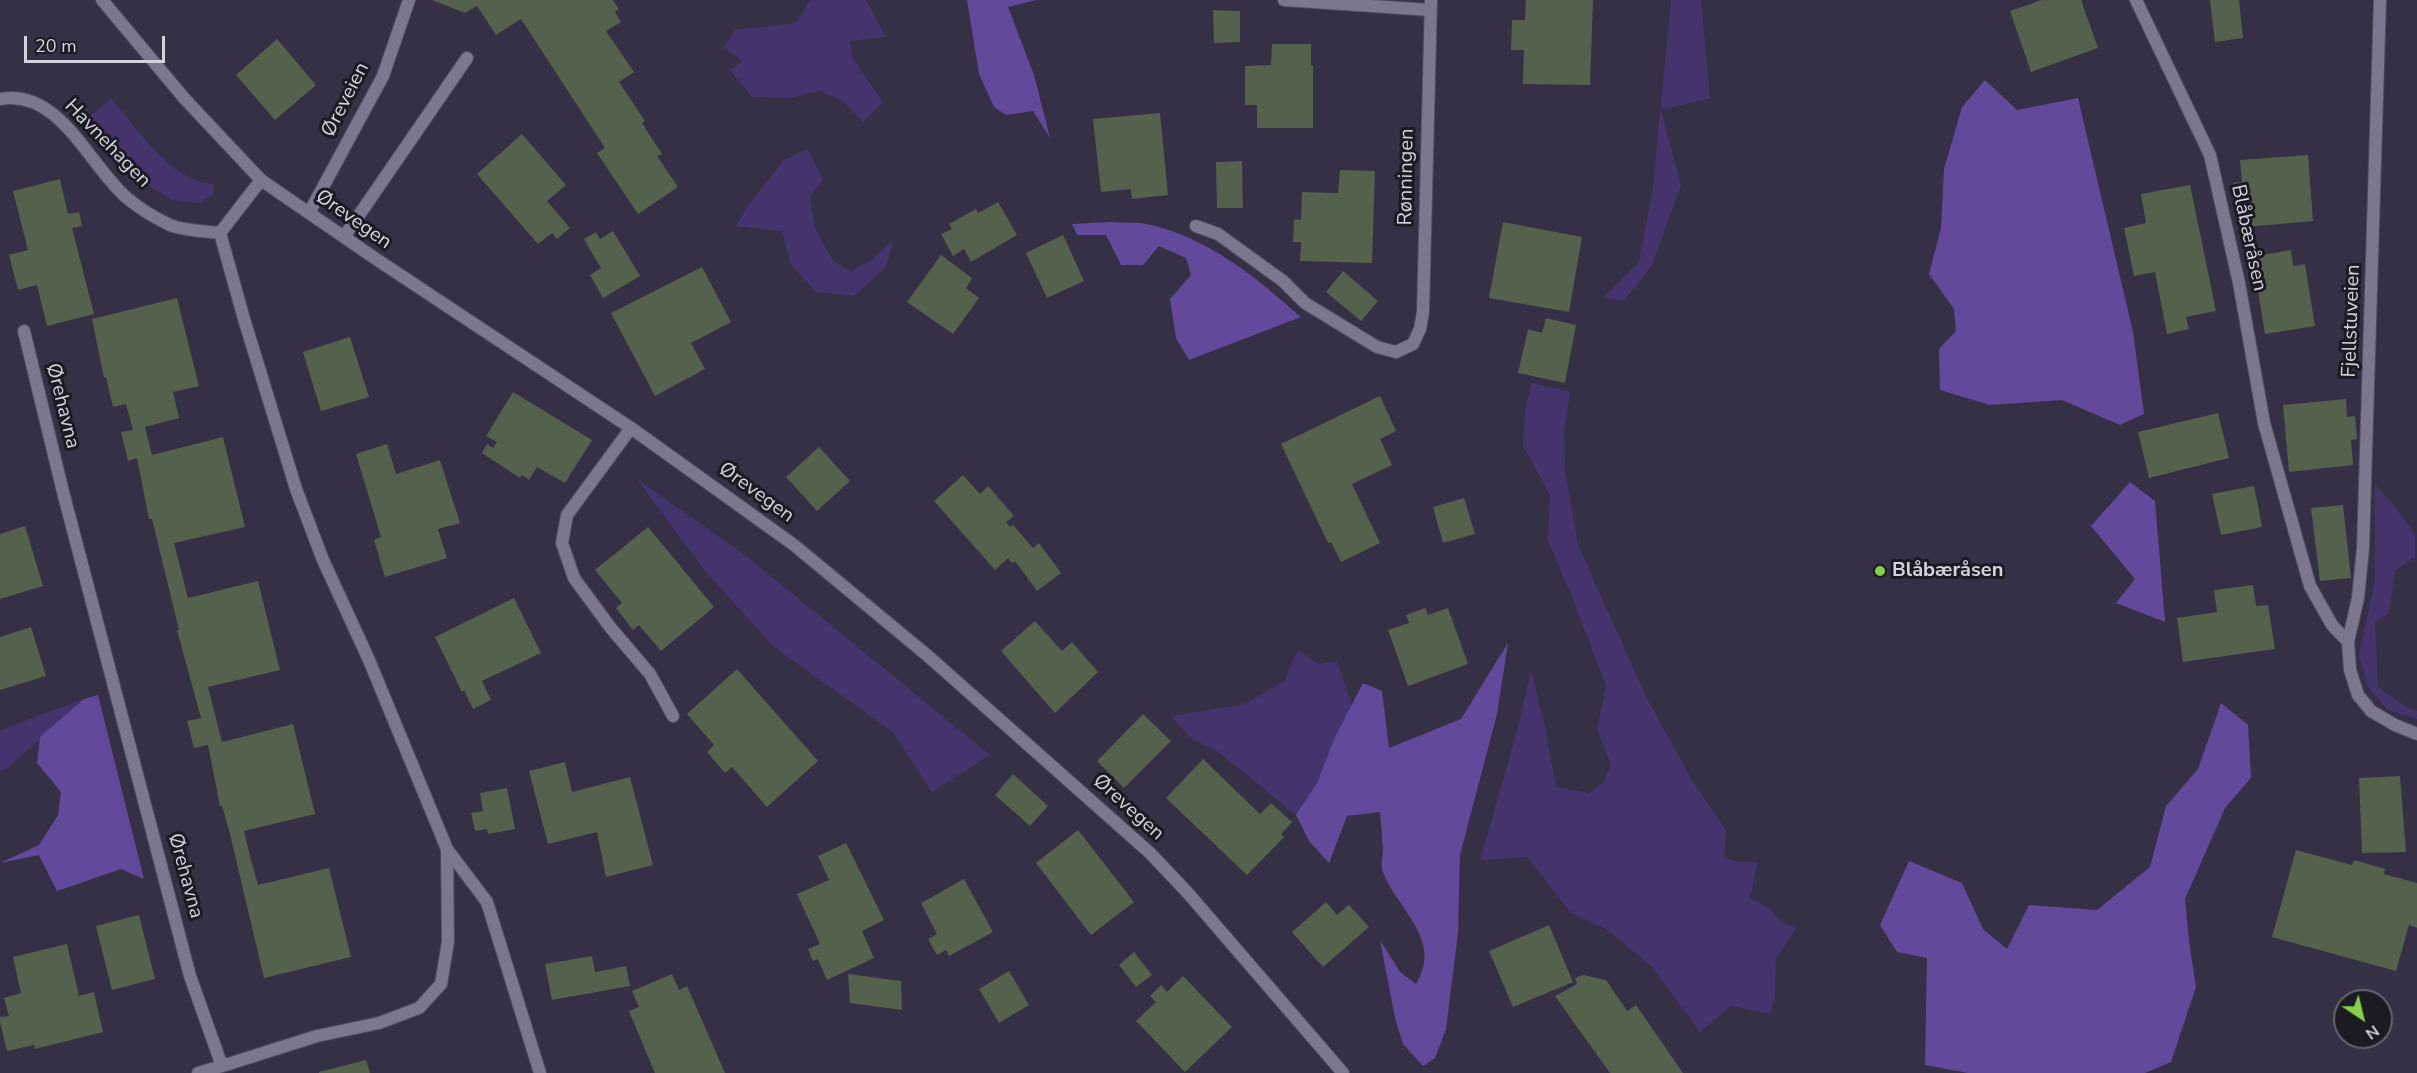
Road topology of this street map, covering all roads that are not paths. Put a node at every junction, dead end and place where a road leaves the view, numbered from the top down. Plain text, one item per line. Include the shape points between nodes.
1 (102, 0) edge
2 (409, 0) edge
3 (1284, 0) edge
4 (2136, 0) edge
5 (2380, 0) edge
6 (1430, 5) edge
7 (467, 57) dead end
8 (0, 99) edge
9 (261, 180) junction
10 (309, 213) junction
11 (1196, 226) dead end
12 (220, 234) junction
13 (344, 237) junction
14 (24, 331) dead end
15 (631, 428) junction
16 (2348, 642) junction
17 (673, 716) dead end
18 (2417, 734) edge
19 (447, 849) junction
20 (222, 1066) junction
21 (198, 1073) edge
22 (540, 1073) edge
23 (1343, 1073) edge

1 - 9 street, Ørevegen via 184,98
2 - 10 street, Øreveien via 383,75
3 - 6 street, Rønningen
4 - 16 street, Blåbæråsen via 2211,155 2264,423 2303,564 2326,615
5 - 16 street, Fjellstuveien via 2363,548
6 - 11 street, Rønningen via 1423,312 1413,344 1396,352 1377,347 1305,303 1283,281 1218,234
7 - 13 street
8 - 12 street, Havnehagen via 13,97 41,105 69,129 127,198 171,225
9 - 10 street, Ørevegen
9 - 12 street
10 - 13 street, Ørevegen
12 - 19 street via 300,499
13 - 15 street, Ørevegen
14 - 20 street, Ørehavna via 190,976
15 - 17 street via 567,515 562,543 573,578 650,674
15 - 23 street, Ørevegen via 794,545 928,656 1150,853
16 - 18 street via 2350,670 2358,695 2371,711
19 - 20 street via 448,942 441,984 419,1008
19 - 22 street via 487,902
20 - 21 street

